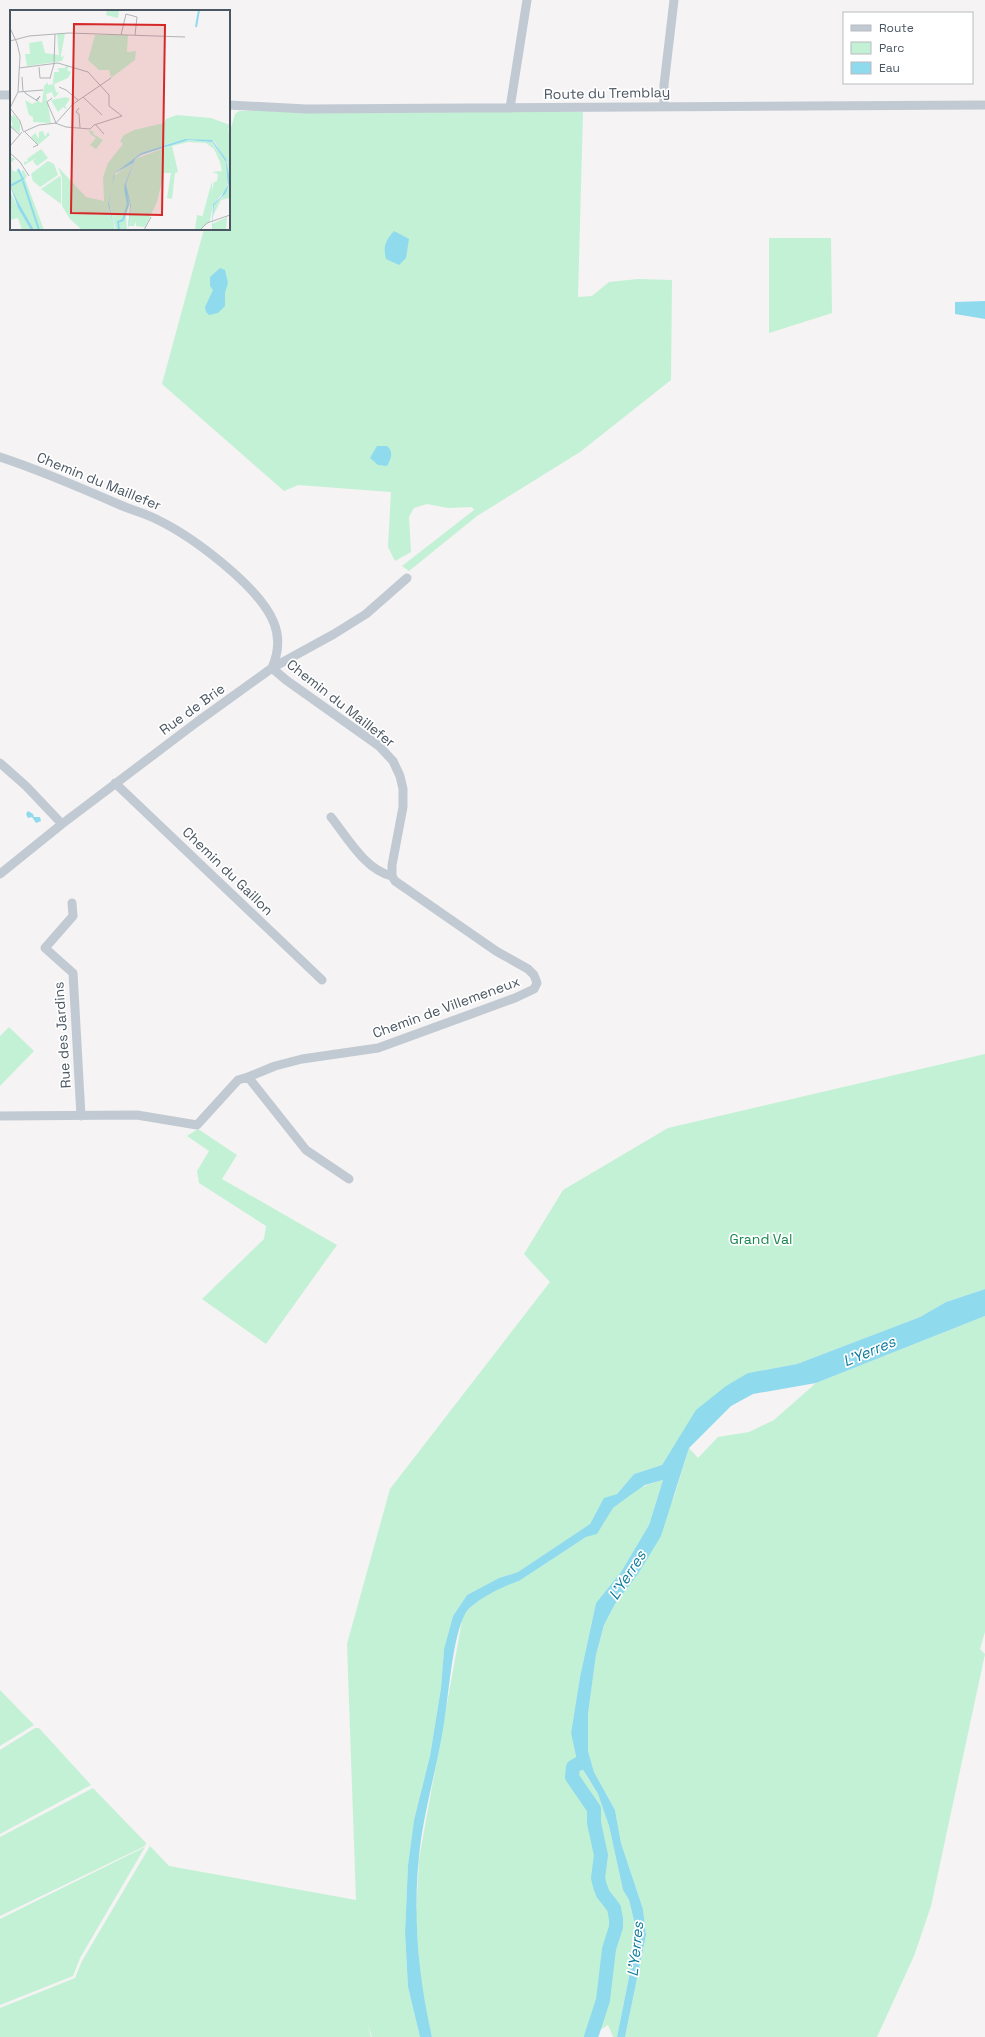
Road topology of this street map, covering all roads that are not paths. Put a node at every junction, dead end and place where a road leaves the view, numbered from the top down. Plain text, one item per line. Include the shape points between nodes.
1 (527, 0) edge
2 (674, 0) edge
3 (230, 105) edge
4 (985, 105) edge
5 (664, 106) junction
6 (510, 108) junction
7 (0, 457) edge
8 (407, 578) dead end
9 (272, 668) junction
10 (0, 763) edge
11 (115, 783) junction
12 (331, 817) dead end
13 (62, 824) junction
14 (0, 874) edge
15 (392, 876) junction
16 (72, 903) dead end
17 (322, 980) dead end
18 (248, 1077) junction
19 (0, 1116) edge
20 (81, 1116) junction
21 (349, 1179) dead end

1 - 6 street
2 - 5 street
3 - 6 street, Route du Tremblay via 307,109
4 - 5 street, Route du Tremblay
5 - 6 street, Route du Tremblay
7 - 9 street, Chemin du Maillefer via 54,476 158,520 202,549 256,595 275,624 278,638 277,656
8 - 9 street, Rue de Brie via 366,614
9 - 11 street, Rue de Brie
9 - 15 street, Chemin du Maillefer via 379,746 393,761 404,789
10 - 13 street
11 - 13 street, Rue de Brie
11 - 17 street, Chemin du Gaillon
12 - 15 street via 365,859 382,874
13 - 14 street, Rue de Brie
15 - 18 street, Chemin de Villemeneux via 401,887 496,951 528,969 537,983 534,990 378,1048 302,1059
16 - 20 street, Rue des Jardins via 73,916 45,948 73,973
18 - 20 street, Chemin de Villemeneux via 238,1080 197,1125 150,1116
18 - 21 street via 306,1150
19 - 20 street, Chemin de Villemeneux

